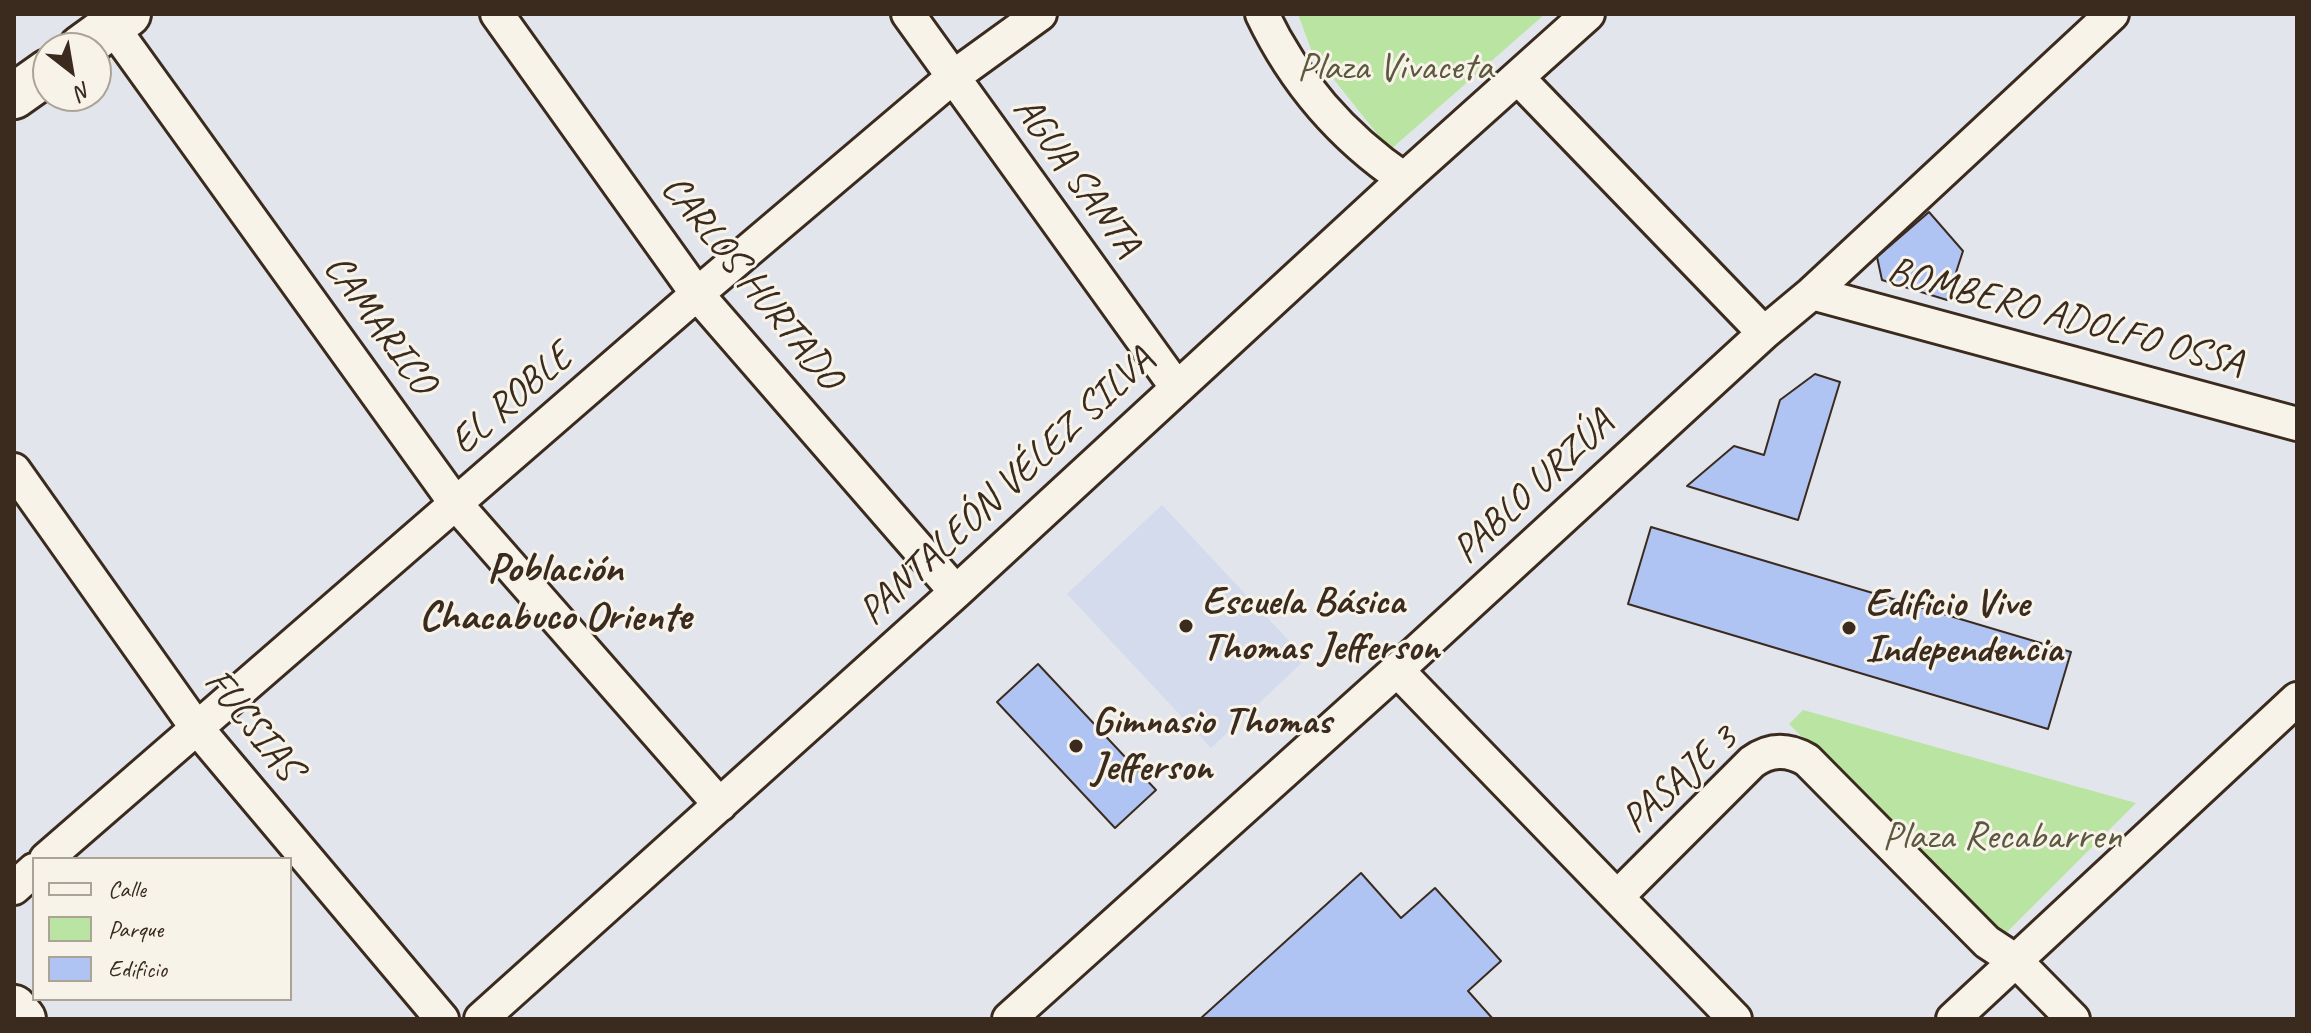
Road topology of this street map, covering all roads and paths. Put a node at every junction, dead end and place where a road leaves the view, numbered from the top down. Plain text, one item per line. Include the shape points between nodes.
1 (497, 14) edge
2 (908, 14) edge
3 (1040, 14) edge
4 (1262, 14) edge
5 (1588, 14) edge
6 (2112, 14) edge
7 (107, 29) edge
8 (953, 77) junction
9 (1518, 78) junction
10 (32, 83) edge
11 (14, 96) edge
12 (1404, 179) junction
13 (1812, 293) junction
14 (697, 294) junction
15 (1764, 333) junction
16 (1177, 388) junction
17 (2297, 424) edge
18 (14, 470) edge
19 (456, 504) junction
20 (956, 592) junction
21 (1397, 670) junction
22 (2297, 699) edge
23 (196, 727) junction
24 (720, 805) junction
25 (48, 857) edge
26 (32, 872) edge
27 (14, 888) edge
28 (1617, 897) junction
29 (2016, 961) junction
30 (14, 1008) edge
31 (23, 1019) edge
32 (442, 1019) edge
33 (481, 1019) edge
34 (1009, 1019) edge
35 (1735, 1019) edge
36 (1953, 1019) edge
37 (2073, 1019) edge

1 - 14 street, CARLOS HURTADO
2 - 8 street, AGUA SANTA
3 - 8 street, EL ROBLE
4 - 12 street via 1285,57 1323,108
5 - 9 street, PANTALEÓN VÉLEZ SILVA
6 - 13 street, PABLO URZÚA
7 - 19 street, CAMARICO
8 - 14 street, EL ROBLE
8 - 16 street, AGUA SANTA
9 - 12 street, PANTALEÓN VÉLEZ SILVA
9 - 15 street
10 - 11 main road
12 - 16 street, PANTALEÓN VÉLEZ SILVA
13 - 15 street, PABLO URZÚA
13 - 17 street, BOMBERO ADOLFO OSSA
14 - 19 street, EL ROBLE
14 - 20 street, CARLOS HURTADO
15 - 21 street, PABLO URZÚA
16 - 20 street, PANTALEÓN VÉLEZ SILVA
18 - 23 street, FUCSIAS
19 - 23 street, EL ROBLE
19 - 24 street, CAMARICO
20 - 24 street, PANTALEÓN VÉLEZ SILVA
21 - 28 street
21 - 34 street, PABLO URZÚA
22 - 29 street
23 - 25 street, EL ROBLE
23 - 32 street, FUCSIAS
24 - 33 street, PANTALEÓN VÉLEZ SILVA
26 - 27 street
28 - 29 street, PASAJE 3 via 1752,762 1784,751 1807,760 1987,942
28 - 35 street
29 - 36 street
29 - 37 street, PASAJE 3
30 - 31 main road

